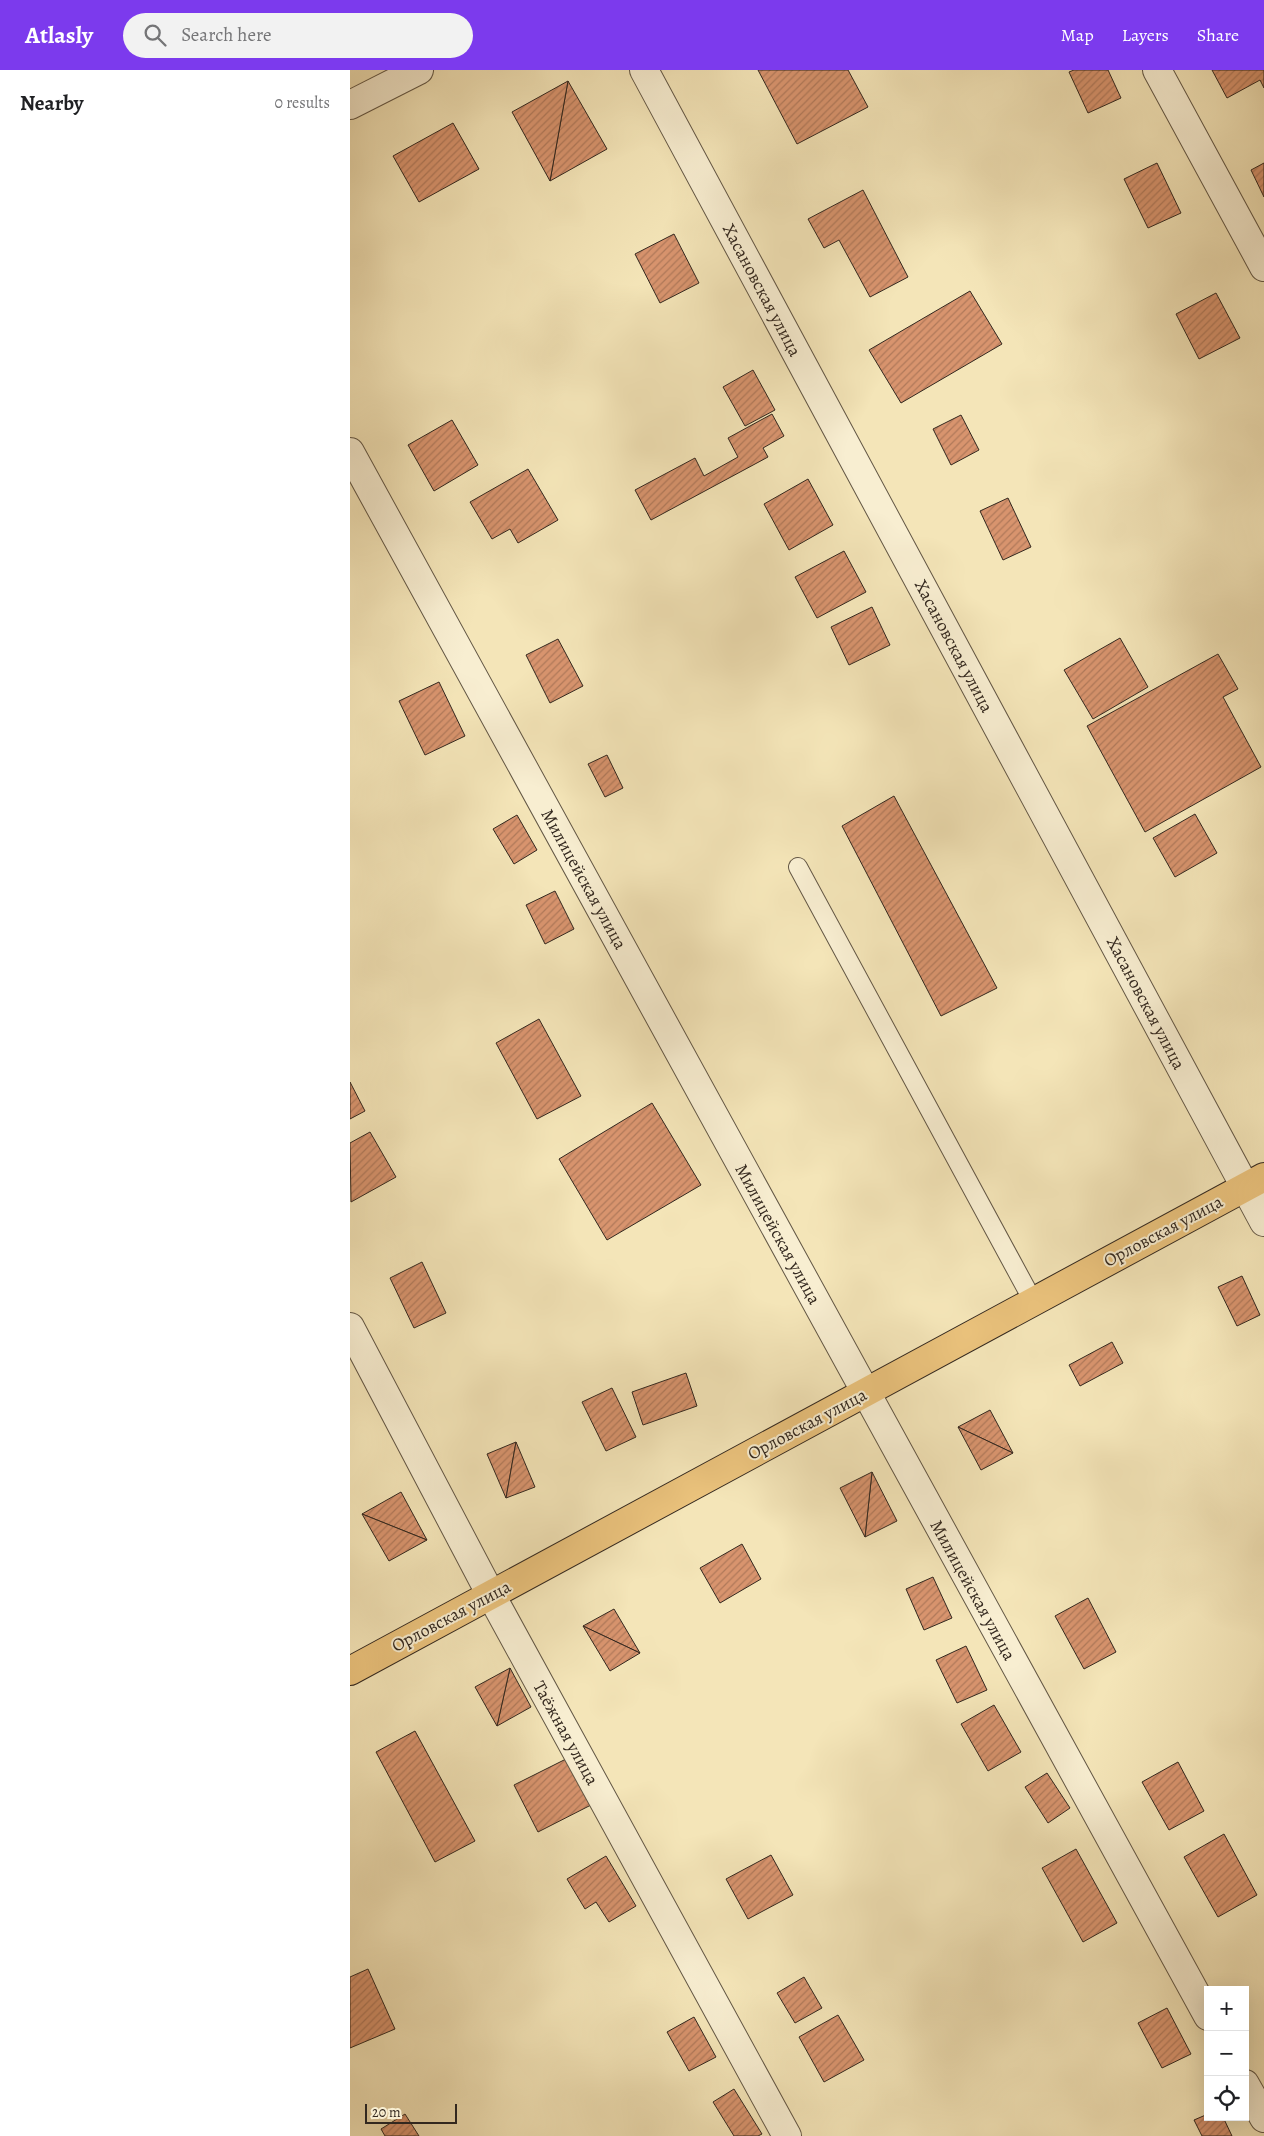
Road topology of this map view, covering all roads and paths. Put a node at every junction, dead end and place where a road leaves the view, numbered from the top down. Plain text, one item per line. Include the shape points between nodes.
1 (419, 70) edge
2 (644, 70) edge
3 (1157, 70) edge
4 (350, 105) edge
5 (1264, 267) edge
6 (350, 452) edge
7 (798, 867) dead end
8 (1254, 1182) edge
9 (1264, 1222) edge
10 (1033, 1301) junction
11 (350, 1327) edge
12 (865, 1392) junction
13 (491, 1595) junction
14 (350, 1671) edge
15 (1204, 2009) edge
16 (1249, 2091) edge
17 (1264, 2118) edge
18 (787, 2136) edge

1 - 4 street
2 - 8 street, Хасановская улица
3 - 5 street
6 - 12 street, Милицейская улица
7 - 10 lane
8 - 9 street, Хасановская улица
8 - 10 highway, Орловская улица
10 - 12 highway, Орловская улица
11 - 13 street, Таёжная улица
12 - 13 highway, Орловская улица
12 - 15 street, Милицейская улица
13 - 14 highway, Орловская улица
13 - 18 street, Таёжная улица
16 - 17 street

